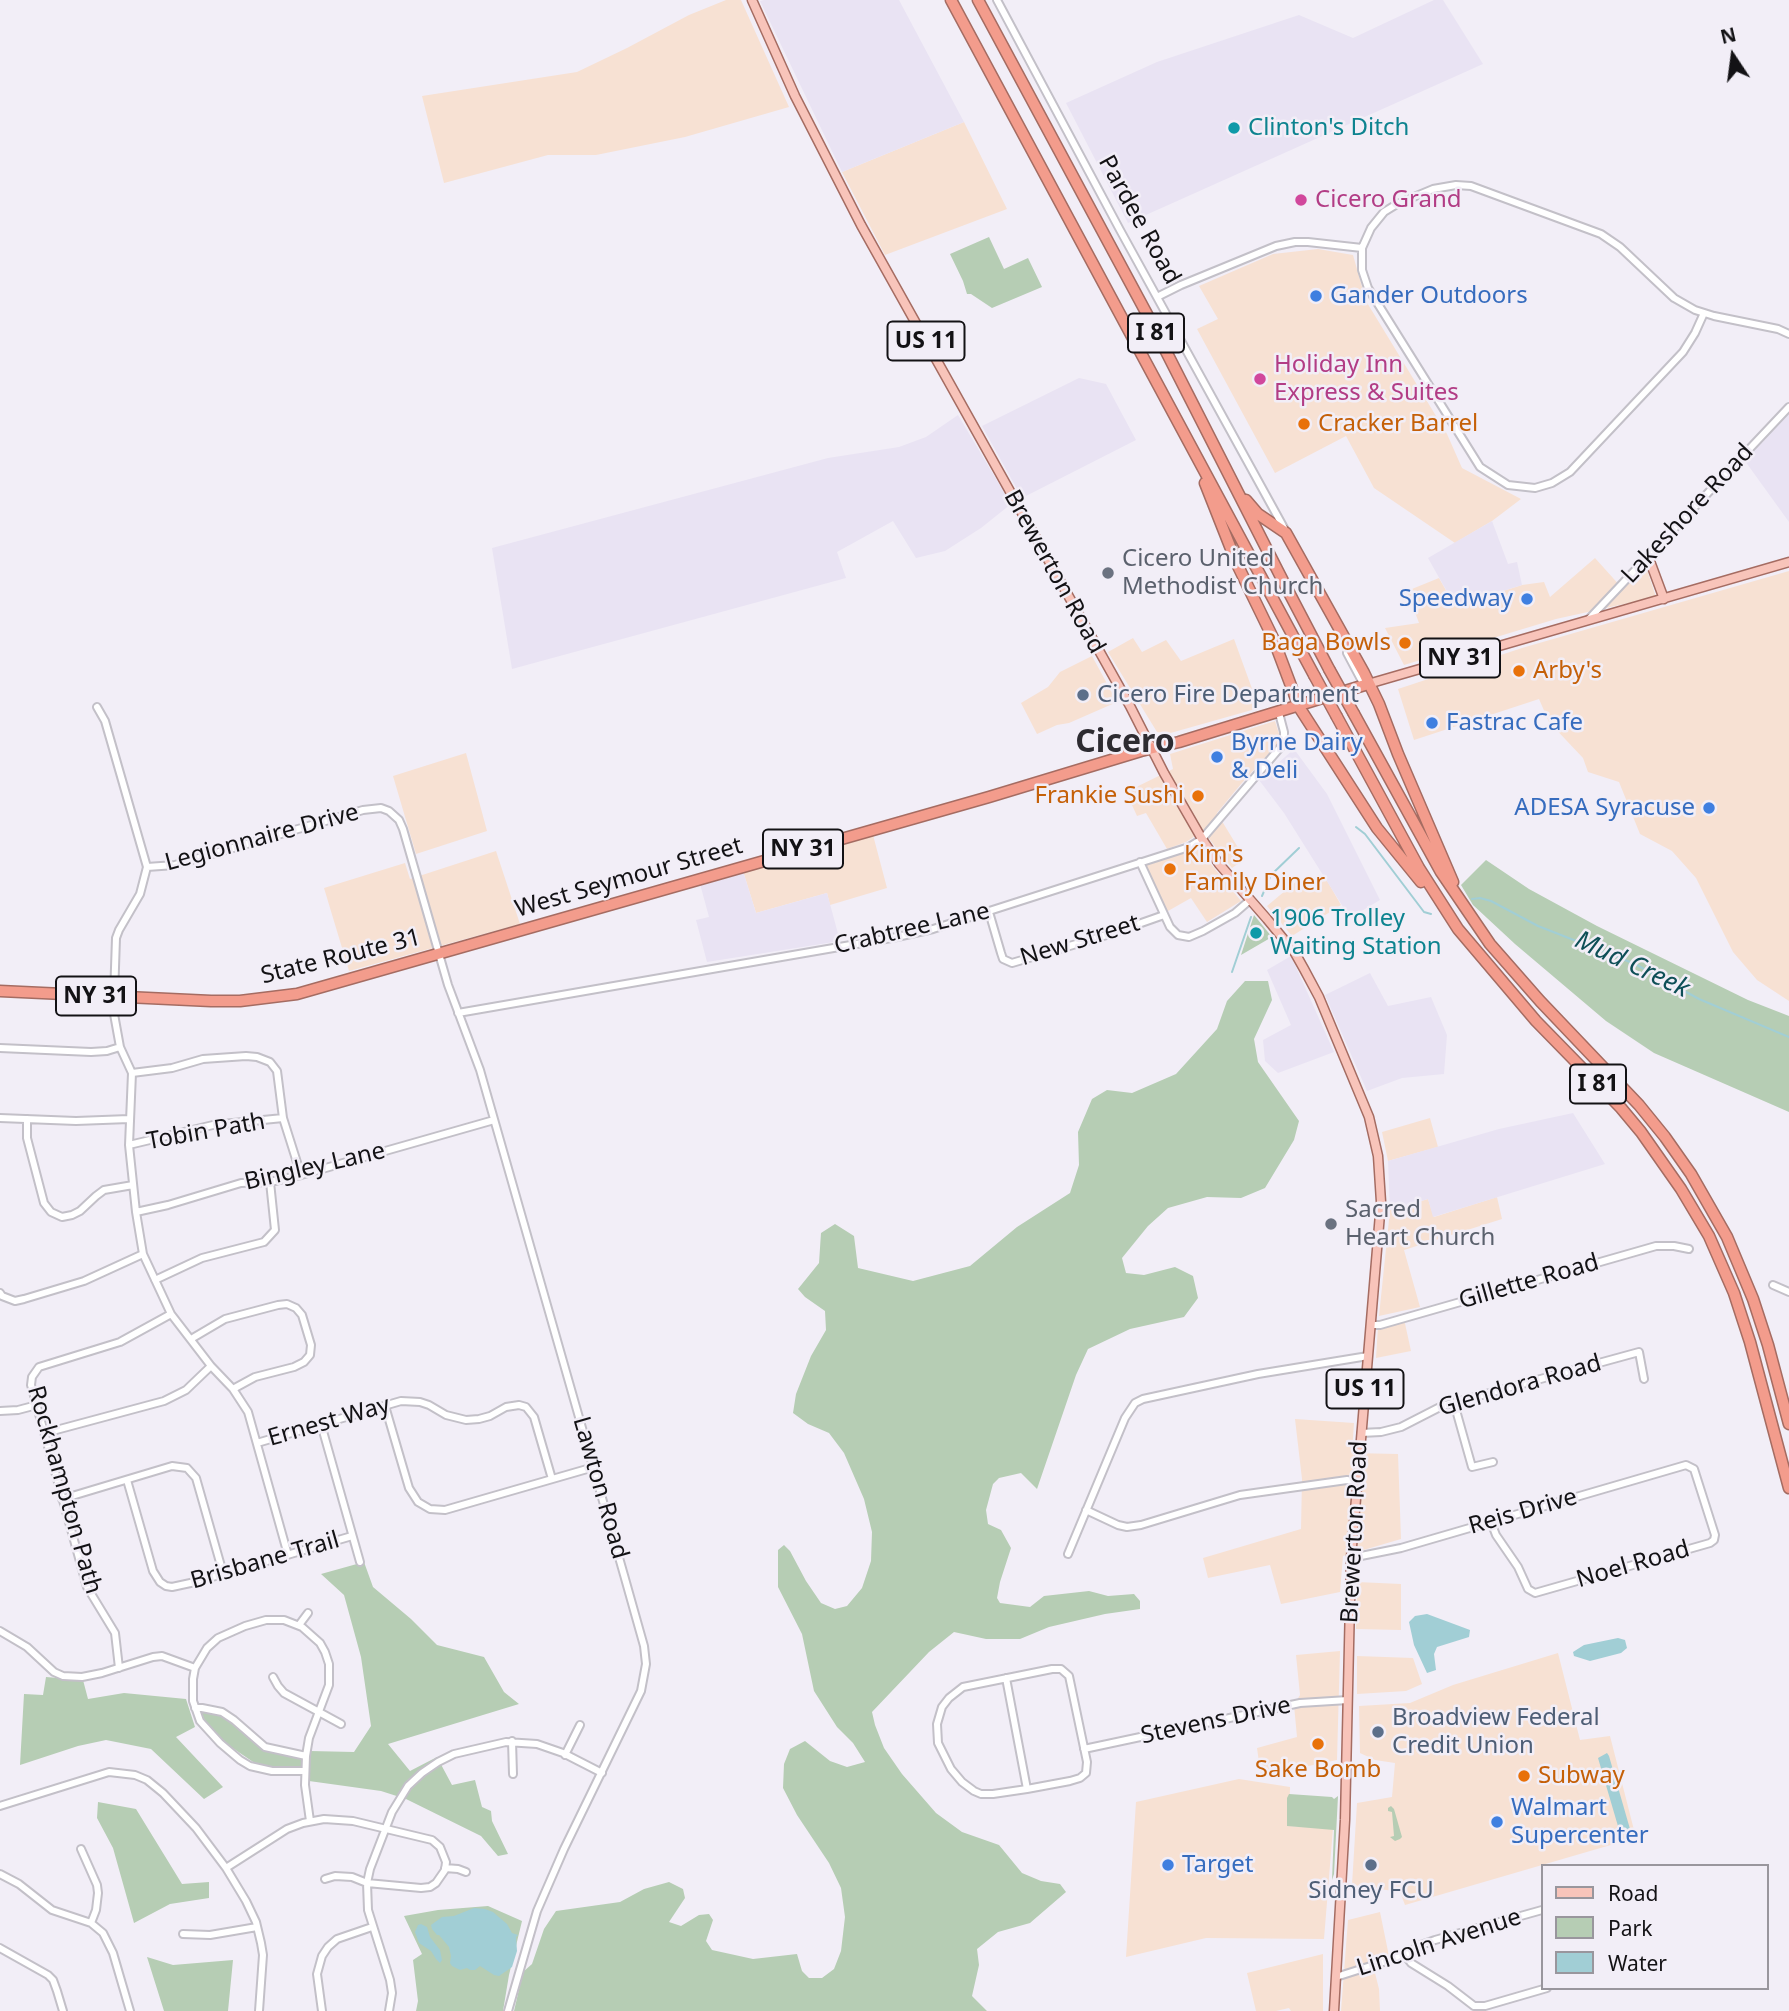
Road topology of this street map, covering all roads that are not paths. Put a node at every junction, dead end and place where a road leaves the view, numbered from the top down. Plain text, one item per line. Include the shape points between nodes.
1 (752, 0) edge
2 (951, 0) edge
3 (978, 0) edge
4 (997, 0) edge
5 (1362, 248) junction
6 (1157, 297) junction
7 (1704, 313) junction
8 (1789, 334) edge
9 (1789, 407) edge
10 (1192, 450) junction
11 (1230, 477) junction
12 (1266, 501) junction
13 (1258, 514) junction
14 (1283, 530) junction
15 (1648, 556) junction
16 (1789, 562) edge
17 (1664, 599) junction
18 (1587, 621) junction
19 (1366, 684) junction
20 (1299, 706) junction
21 (97, 707) dead end
22 (1279, 713) junction
23 (1152, 749) junction
24 (1202, 839) junction
25 (1140, 862) junction
26 (147, 867) junction
27 (1250, 900) junction
28 (1441, 904) junction
29 (1465, 908) junction
30 (989, 912) junction
31 (1164, 915) junction
32 (440, 954) junction
33 (0, 990) edge
34 (114, 997) junction
35 (458, 1013) junction
36 (120, 1047) junction
37 (0, 1048) edge
38 (132, 1073) junction
39 (0, 1118) edge
40 (283, 1118) junction
41 (27, 1119) junction
42 (129, 1119) junction
43 (494, 1120) junction
44 (130, 1145) junction
45 (301, 1175) junction
46 (270, 1182) junction
47 (133, 1185) junction
48 (136, 1212) junction
49 (1689, 1249) dead end
50 (144, 1254) junction
51 (155, 1280) junction
52 (1773, 1285) dead end
53 (1789, 1292) edge
54 (0, 1293) edge
55 (171, 1314) junction
56 (1371, 1325) junction
57 (191, 1339) junction
58 (1368, 1356) junction
59 (211, 1366) junction
60 (1644, 1380) dead end
61 (233, 1389) junction
62 (1454, 1403) junction
63 (37, 1405) junction
64 (385, 1406) junction
65 (0, 1411) edge
66 (321, 1424) junction
67 (1789, 1424) edge
68 (45, 1433) junction
69 (1361, 1433) junction
70 (257, 1443) junction
71 (1493, 1462) dead end
72 (594, 1467) junction
73 (552, 1479) junction
74 (127, 1480) junction
75 (1357, 1482) junction
76 (1789, 1488) edge
77 (62, 1499) junction
78 (1086, 1510) junction
79 (1491, 1522) junction
80 (1713, 1529) joint
81 (352, 1536) junction
82 (1068, 1553) dead end
83 (288, 1555) junction
84 (1351, 1558) junction
85 (360, 1562) dead end
86 (223, 1573) junction
87 (307, 1613) dead end
88 (299, 1625) junction
89 (0, 1631) edge
90 (119, 1668) junction
91 (195, 1668) junction
92 (273, 1676) dead end
93 (1006, 1678) junction
94 (1348, 1700) junction
95 (195, 1708) junction
96 (319, 1712) junction
97 (341, 1724) dead end
98 (580, 1726) dead end
99 (512, 1741) junction
100 (1084, 1749) junction
101 (565, 1755) junction
102 (306, 1756) junction
103 (305, 1771) junction
104 (602, 1773) junction
105 (513, 1774) dead end
106 (1027, 1788) junction
107 (0, 1806) edge
108 (310, 1821) junction
109 (385, 1828) junction
110 (81, 1849) dead end
111 (226, 1868) junction
112 (445, 1868) junction
113 (466, 1872) dead end
114 (0, 1874) edge
115 (325, 1879) dead end
116 (367, 1883) junction
117 (1540, 1911) edge
118 (91, 1923) junction
119 (257, 1927) junction
120 (372, 1927) junction
121 (183, 1934) dead end
122 (0, 1948) edge
123 (1404, 1954) junction
124 (1336, 1977) junction
125 (1540, 1990) edge
126 (63, 2011) edge
127 (130, 2011) edge
128 (259, 2011) edge
129 (322, 2011) edge
130 (388, 2011) edge
131 (508, 2011) edge
132 (1334, 2011) edge

1 - 23 main road, Brewerton Road / US 11 via 861,225
2 - 10 highway, I 81
3 - 11 highway, I 81
4 - 6 street, Pardee Road
5 - 6 street via 1308,242 1276,246
5 - 7 street via 1378,218 1397,204 1445,186 1471,186 1601,234 1674,298
5 - 7 street via 1368,288 1480,467 1508,485 1535,488 1570,472 1683,352
6 - 12 street, Pardee Road
7 - 8 street
9 - 15 street, Lakeshore Road
10 - 20 highway
10 - 28 highway, I 81, bridge
11 - 13 highway
11 - 29 highway, I 81, bridge via 1426,847
12 - 13 highway via 1264,513
12 - 14 street, Pardee Road
13 - 14 highway
14 - 19 highway, Pardee Road
15 - 17 main road
15 - 18 street, Lakeshore Road
16 - 17 main road, NY 31
17 - 18 main road, NY 31
18 - 19 main road, NY 31
19 - 20 highway, NY 31
19 - 29 highway, Pardee Road via 1380,704
20 - 22 highway, NY 31
20 - 28 highway via 1377,828
21 - 26 street
22 - 23 highway, NY 31
22 - 24 street, Crabtree Lane via 1284,743
23 - 24 main road, Brewerton Road / US 11
23 - 32 highway, West Seymour Street / NY 31
24 - 25 street, Crabtree Lane
24 - 27 main road, Brewerton Road / US 11
25 - 30 street, Crabtree Lane
25 - 31 street
26 - 32 street, Legionnaire Drive via 174,865 381,808 394,814 402,829
26 - 34 street via 140,894 116,938
27 - 31 street via 1189,937 1175,933
27 - 56 main road, Brewerton Road / US 11 via 1304,969 1369,1117 1381,1181
28 - 76 highway, I 81 via 1501,982 1628,1116 1681,1189 1709,1236 1734,1293
29 - 67 highway, I 81 via 1531,991 1639,1105 1691,1174 1727,1237 1753,1299
30 - 31 street, New Street via 1000,953 1012,963
30 - 35 street, Crabtree Lane via 897,937
32 - 34 highway, State Route 31 / NY 31 via 272,998
32 - 35 street, Lawton Road
33 - 34 highway, State Route 31 / NY 31
34 - 36 street
35 - 43 street, Lawton Road
36 - 37 street via 91,1052
36 - 38 street
38 - 40 street via 203,1059 257,1057 277,1071
38 - 42 street
39 - 41 street
40 - 44 street, Tobin Path via 213,1125
40 - 45 street
41 - 42 street
41 - 47 street via 27,1138 44,1203 51,1212 72,1215 104,1190
42 - 44 street
43 - 45 street, Bingley Lane
43 - 72 street, Lawton Road
44 - 47 street
45 - 46 street, Bingley Lane
46 - 48 street, Bingley Lane via 241,1183
46 - 51 street via 275,1230 264,1242 202,1258
47 - 48 street
48 - 50 street
49 - 56 street, Gillette Road via 1656,1246
50 - 51 street
50 - 54 street via 84,1281 24,1299 15,1301
51 - 55 street
52 - 53 street
55 - 57 street
55 - 63 street, Rockhampton Path via 120,1342 39,1367 31,1385
56 - 58 main road, Brewerton Road / US 11
57 - 59 street
57 - 61 street via 225,1319 278,1305 287,1304 302,1315 311,1345 304,1362
58 - 69 main road, Brewerton Road / US 11
58 - 78 street via 1258,1374 1135,1403
59 - 61 street
59 - 68 street via 186,1390 164,1401
60 - 62 street, Glendora Road via 1639,1352
61 - 70 street via 248,1412
62 - 69 street, Glendora Road via 1401,1427
62 - 71 street via 1472,1467
63 - 65 street
63 - 68 street, Rockhampton Path
64 - 66 street, Ernest Way
64 - 73 street, Ernest Way via 420,1402 466,1420 490,1416 511,1405 526,1407 534,1417
64 - 73 street via 409,1488 418,1502 430,1509 445,1510
66 - 70 street, Ernest Way
66 - 81 street
68 - 77 street, Rockhampton Path
69 - 75 main road, Brewerton Road / US 11
70 - 83 street
72 - 73 street
72 - 104 street, Lawton Road via 646,1664 641,1691
74 - 77 street
74 - 86 street, Brisbane Trail via 160,1582 172,1587
74 - 86 street via 172,1466 191,1472
75 - 78 street via 1240,1495 1127,1527
75 - 84 main road, Brewerton Road / US 11
77 - 90 street, Rockhampton Path via 87,1587 115,1633
78 - 82 street
79 - 80 street, Reis Drive via 1684,1465 1694,1469
79 - 80 street, Noel Road via 1528,1589 1535,1593 1710,1543
79 - 84 street, Reis Drive
81 - 83 street, Brisbane Trail
81 - 85 street
83 - 86 street, Brisbane Trail
84 - 94 main road, Brewerton Road / US 11
87 - 88 street
88 - 91 street via 278,1619 230,1631 207,1648
88 - 96 street via 320,1643 329,1664 329,1685
89 - 90 street via 63,1676 82,1677
90 - 91 street via 162,1656
91 - 95 street
92 - 96 street via 284,1693
93 - 100 street via 1052,1669 1067,1672
93 - 106 street
93 - 106 street via 963,1688 949,1698 939,1714 938,1743 951,1769 974,1791 993,1794
94 - 100 street, Stevens Drive via 1300,1703
94 - 124 main road, Brewerton Road / US 11
95 - 102 street via 222,1712 265,1747
95 - 103 street via 205,1727 250,1766
96 - 97 street
96 - 102 street
98 - 101 street
99 - 101 street
99 - 105 street
99 - 109 street via 454,1754 422,1773 400,1795
100 - 106 street via 1087,1770 1083,1776
101 - 104 street
102 - 103 street
103 - 108 street
104 - 131 street, Lawton Road via 541,1900
107 - 111 street via 100,1773 135,1775 180,1810
108 - 109 street via 344,1819
108 - 111 street via 287,1829
109 - 112 street via 432,1840 440,1847
109 - 116 street
110 - 118 street via 97,1885
111 - 119 street
112 - 113 street
112 - 116 street via 436,1883 421,1888
114 - 118 street via 52,1910
115 - 116 street via 335,1876
116 - 120 street
117 - 123 street, Lincoln Avenue via 1435,1940
118 - 127 street via 109,1942
119 - 121 street via 210,1935
119 - 128 street via 262,1955
120 - 129 street via 337,1939 322,1956 317,1973
120 - 130 street via 390,1980
122 - 126 street via 48,1975
123 - 124 street, Lincoln Avenue
123 - 125 street via 1474,2006
124 - 132 main road, Brewerton Road / US 11

